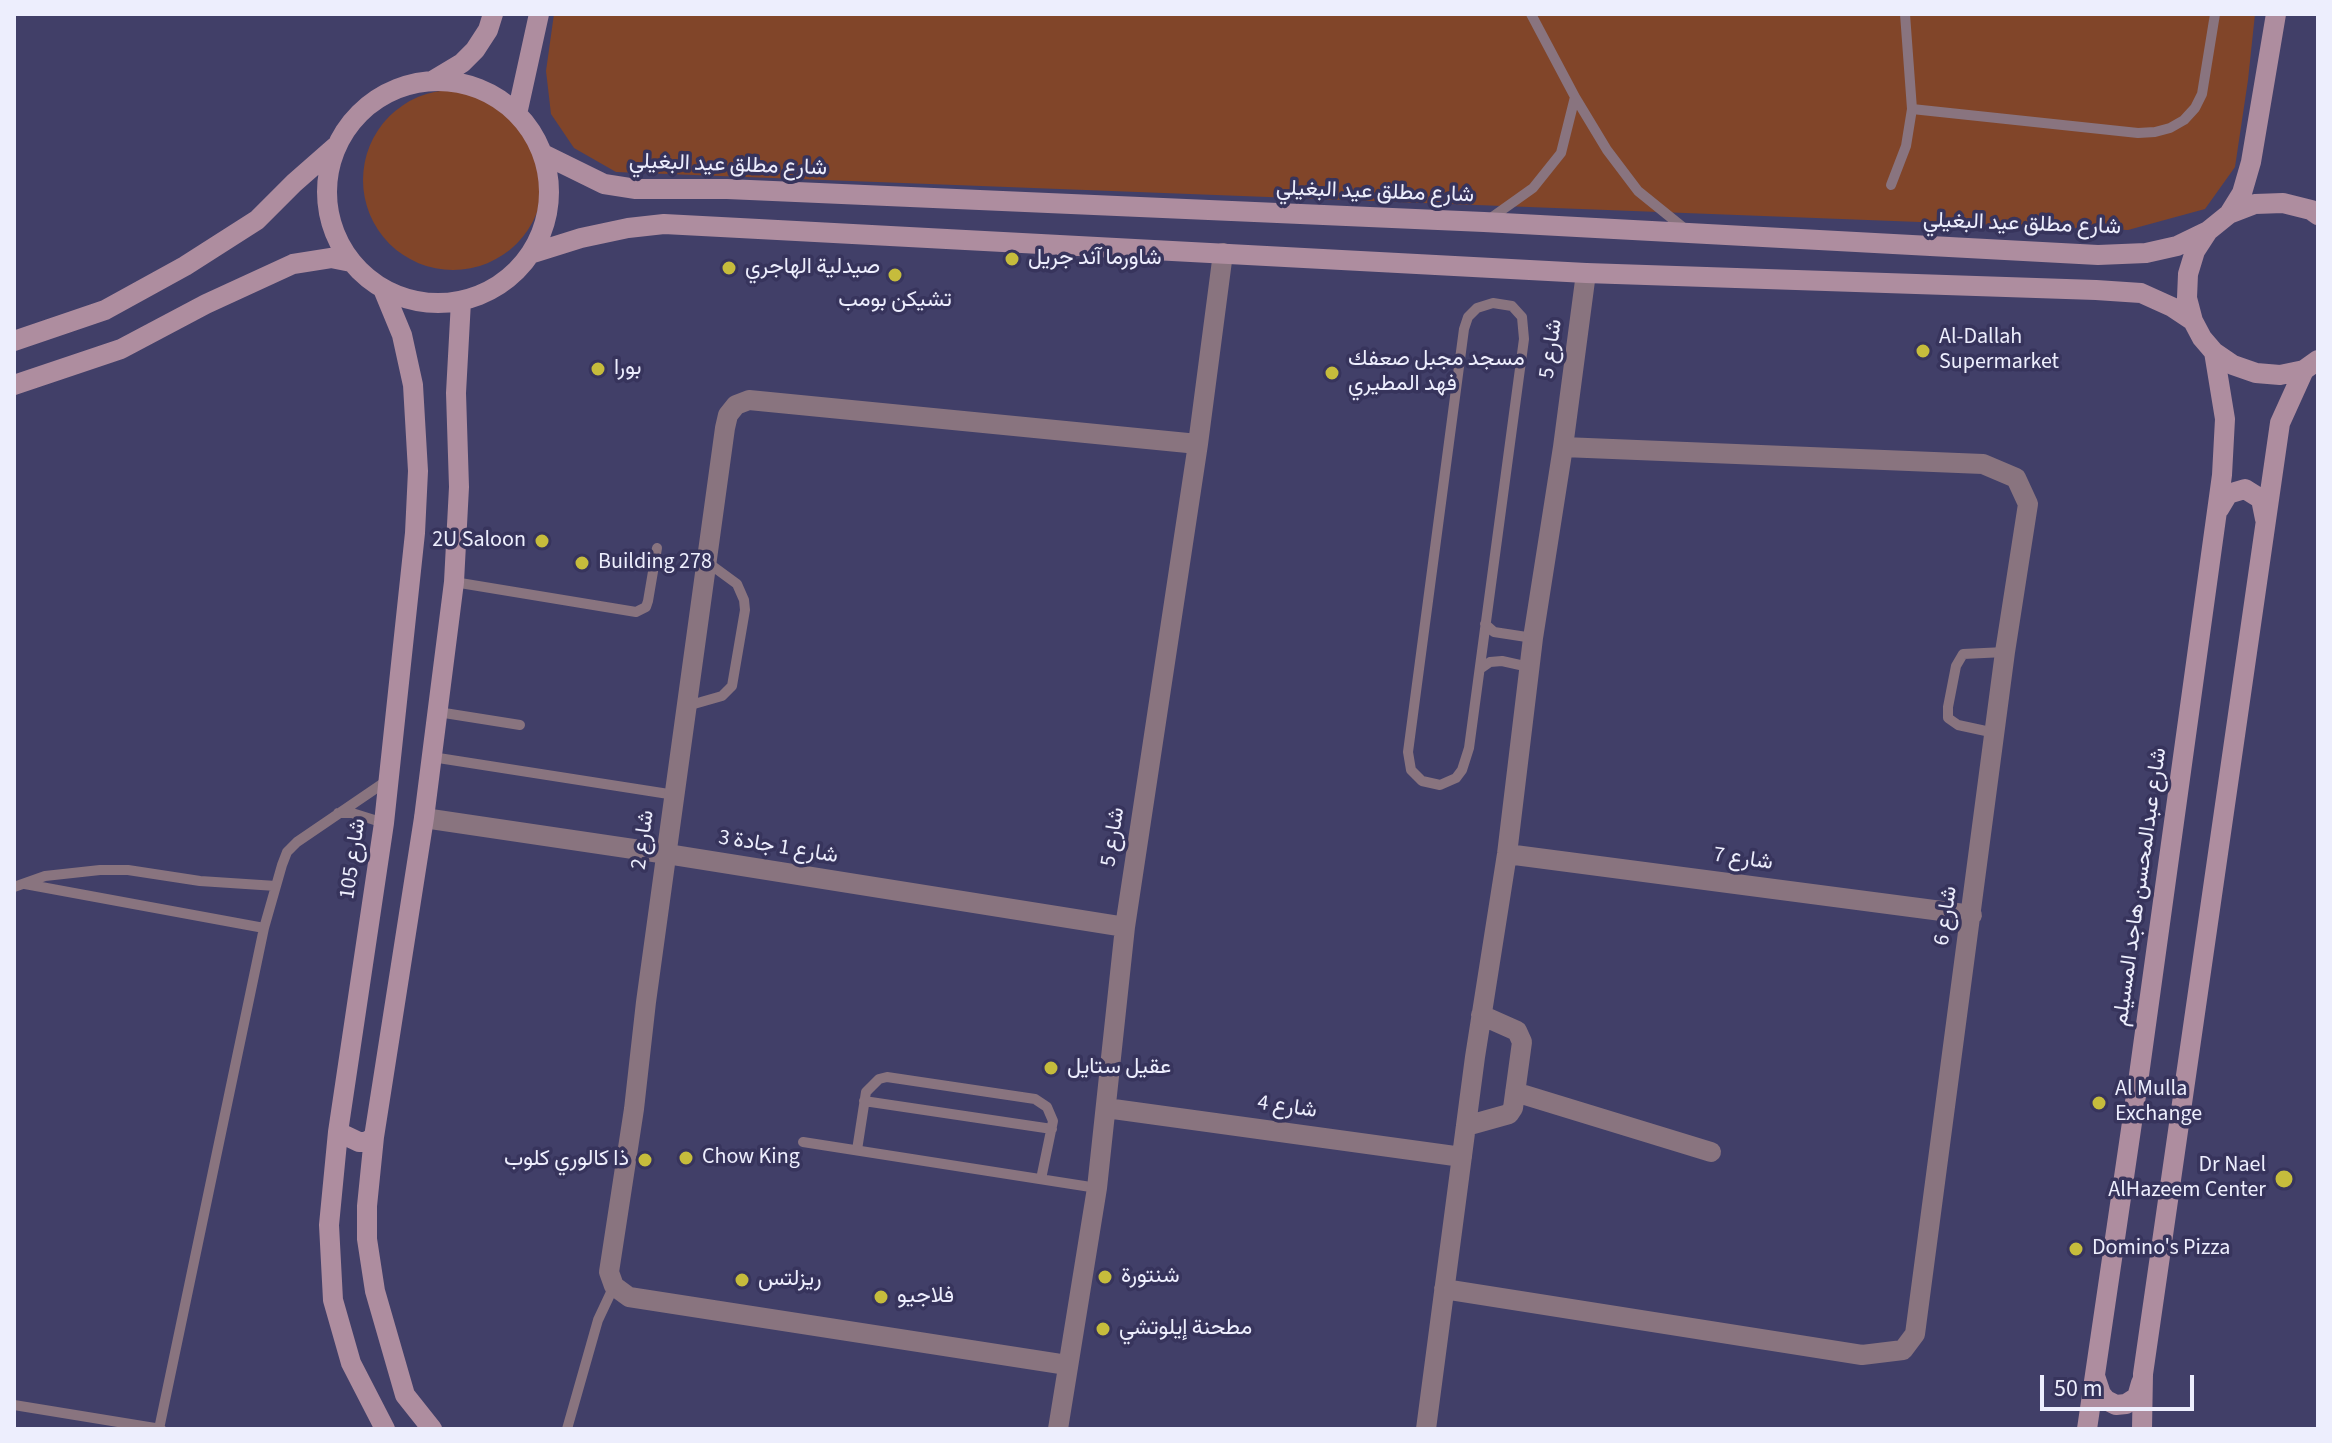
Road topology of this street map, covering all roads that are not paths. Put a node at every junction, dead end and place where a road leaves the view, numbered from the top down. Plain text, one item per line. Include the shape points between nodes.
1 (493, 14) edge
2 (539, 14) edge
3 (1531, 14) edge
4 (1905, 14) edge
5 (2215, 14) edge
6 (2276, 14) edge
7 (432, 81) junction
8 (1575, 97) junction
9 (1912, 109) junction
10 (517, 114) junction
11 (335, 147) junction
12 (543, 154) junction
13 (1891, 185) dead end
14 (2229, 214) junction
15 (2318, 215) edge
16 (1484, 222) junction
17 (2208, 231) junction
18 (1689, 233) junction
19 (1223, 253) junction
20 (530, 254) junction
21 (351, 262) junction
22 (1586, 273) junction
23 (383, 289) junction
24 (461, 301) junction
25 (2193, 321) junction
26 (14, 341) edge
27 (2214, 352) junction
28 (2311, 365) edge
29 (14, 385) edge
30 (1198, 444) junction
31 (1563, 447) junction
32 (2215, 517) junction
33 (2265, 531) junction
34 (657, 548) dead end
35 (707, 562) junction
36 (454, 582) junction
37 (1485, 624) junction
38 (1533, 638) junction
39 (2005, 652) junction
40 (1529, 667) junction
41 (1480, 669) junction
42 (687, 706) junction
43 (438, 712) junction
44 (520, 725) dead end
45 (1995, 733) junction
46 (432, 757) junction
47 (388, 780) junction
48 (675, 795) junction
49 (336, 813) junction
50 (424, 818) junction
51 (384, 823) junction
52 (667, 854) junction
53 (1507, 854) junction
54 (16, 885) edge
55 (276, 886) junction
56 (1972, 915) junction
57 (1125, 927) junction
58 (264, 928) junction
59 (1481, 1015) junction
60 (1515, 1092) junction
61 (864, 1101) junction
62 (1106, 1108) junction
63 (1466, 1126) junction
64 (1052, 1129) junction
65 (338, 1132) junction
66 (374, 1137) junction
67 (803, 1142) dead end
68 (857, 1150) junction
69 (1711, 1152) dead end
70 (1462, 1157) junction
71 (1041, 1179) junction
72 (1097, 1188) junction
73 (614, 1286) junction
74 (1444, 1289) junction
75 (1067, 1365) junction
76 (2143, 1374) junction
77 (2095, 1376) junction
78 (14, 1405) edge
79 (159, 1429) edge
80 (385, 1429) edge
81 (432, 1429) edge
82 (567, 1429) edge
83 (1058, 1429) edge
84 (1426, 1429) edge
85 (2087, 1429) edge
86 (2142, 1429) edge

1 - 7 street via 475,50
2 - 10 street
3 - 8 lane
4 - 9 lane
5 - 9 lane via 2202,94 2184,120 2170,128 2138,133
6 - 14 street via 2251,162
7 - 10 street via 463,84 492,95
7 - 11 street via 374,100
8 - 16 lane via 1561,153 1533,188
8 - 18 lane via 1638,191
9 - 13 lane via 1906,146
10 - 12 street
11 - 21 street via 327,176 327,207 335,236
11 - 26 street via 257,220 185,266 105,310
12 - 16 street, شارع مطلق عيد البغيلي via 604,184 636,189
12 - 20 street via 549,188 545,223
14 - 15 street via 2255,204 2283,203
14 - 17 street
16 - 18 street, شارع مطلق عيد البغيلي
17 - 18 street, شارع مطلق عيد البغيلي via 2177,246 2098,255
17 - 25 street via 2188,274
19 - 20 street via 664,224 581,238
19 - 22 street
19 - 30 street, شارع 5
20 - 24 street via 511,276
21 - 23 street
21 - 29 street via 331,258 293,264 121,349
22 - 25 street via 2141,293
22 - 31 street, شارع 5
23 - 24 street via 408,299
23 - 47 street, شارع 105 via 402,335 413,385 418,471
24 - 36 street
25 - 27 street
27 - 28 street via 2256,373 2280,375
27 - 32 street, شارع عبدالمحسن هاجد المسيلم via 2225,429
28 - 33 street via 2280,423
30 - 35 street, شارع 2 via 749,400 728,415
30 - 57 street, شارع 5
31 - 38 street, شارع 5
31 - 39 street, شارع 6 via 1983,464 2016,478 2028,504
32 - 33 street via 2228,494 2245,489 2261,499
32 - 77 street, شارع عبدالمحسن هاجد المسيلم
33 - 76 street
34 - 36 lane via 642,611
35 - 42 street, شارع 2
35 - 42 lane via 737,584 745,610 732,686 722,696
36 - 43 street
37 - 38 lane via 1494,632
37 - 41 lane
37 - 41 lane via 1524,339 1522,317 1512,306 1493,303 1477,308 1464,329 1408,752 1411,770 1422,781 1440,785 1462,770
38 - 40 street, شارع 5
39 - 45 street, شارع 6
39 - 45 lane via 1963,654 1948,707 1948,718 1958,725
40 - 41 lane via 1502,661
40 - 53 street, شارع 5
42 - 48 street, شارع 2
43 - 44 lane
43 - 46 street
45 - 56 street, شارع 6
46 - 48 lane
46 - 50 street
47 - 49 lane
47 - 51 street, شارع 105
48 - 52 street, شارع 2
49 - 51 lane
49 - 55 lane via 287,852
50 - 52 street, شارع 1 جادة 3
50 - 66 street
51 - 65 street, شارع 105
52 - 57 street, شارع 1 جادة 3
52 - 73 street, شارع 2 via 609,1272
53 - 56 street, شارع 7
53 - 59 street, شارع 5
54 - 55 lane via 72,872 128,870
54 - 58 lane
55 - 58 lane
56 - 74 street, شارع 6 via 1915,1334 1903,1350 1862,1355
57 - 62 street, شارع 5
58 - 79 lane
59 - 60 street via 1521,1036
59 - 63 street, شارع 5
60 - 63 street via 1509,1114
60 - 69 street
61 - 64 lane
61 - 64 lane via 871,1084 887,1077 1035,1099 1051,1114
61 - 68 lane
62 - 70 street, شارع 4
62 - 72 street, شارع 5
63 - 70 street, شارع 5
64 - 71 lane
65 - 66 street via 359,1142
65 - 80 street, شارع 105 via 329,1225 333,1300 351,1363
66 - 81 street via 367,1239 375,1291 405,1395
67 - 68 lane
68 - 71 lane
70 - 74 street, شارع 5
71 - 72 lane
72 - 75 street, شارع 5
73 - 75 street via 629,1297
73 - 82 lane via 598,1320
74 - 84 street, شارع 5
75 - 83 street, شارع 5
76 - 77 street via 2137,1397 2116,1405 2101,1394
76 - 86 street
77 - 85 street, شارع عبدالمحسن هاجد المسيلم
78 - 79 lane

